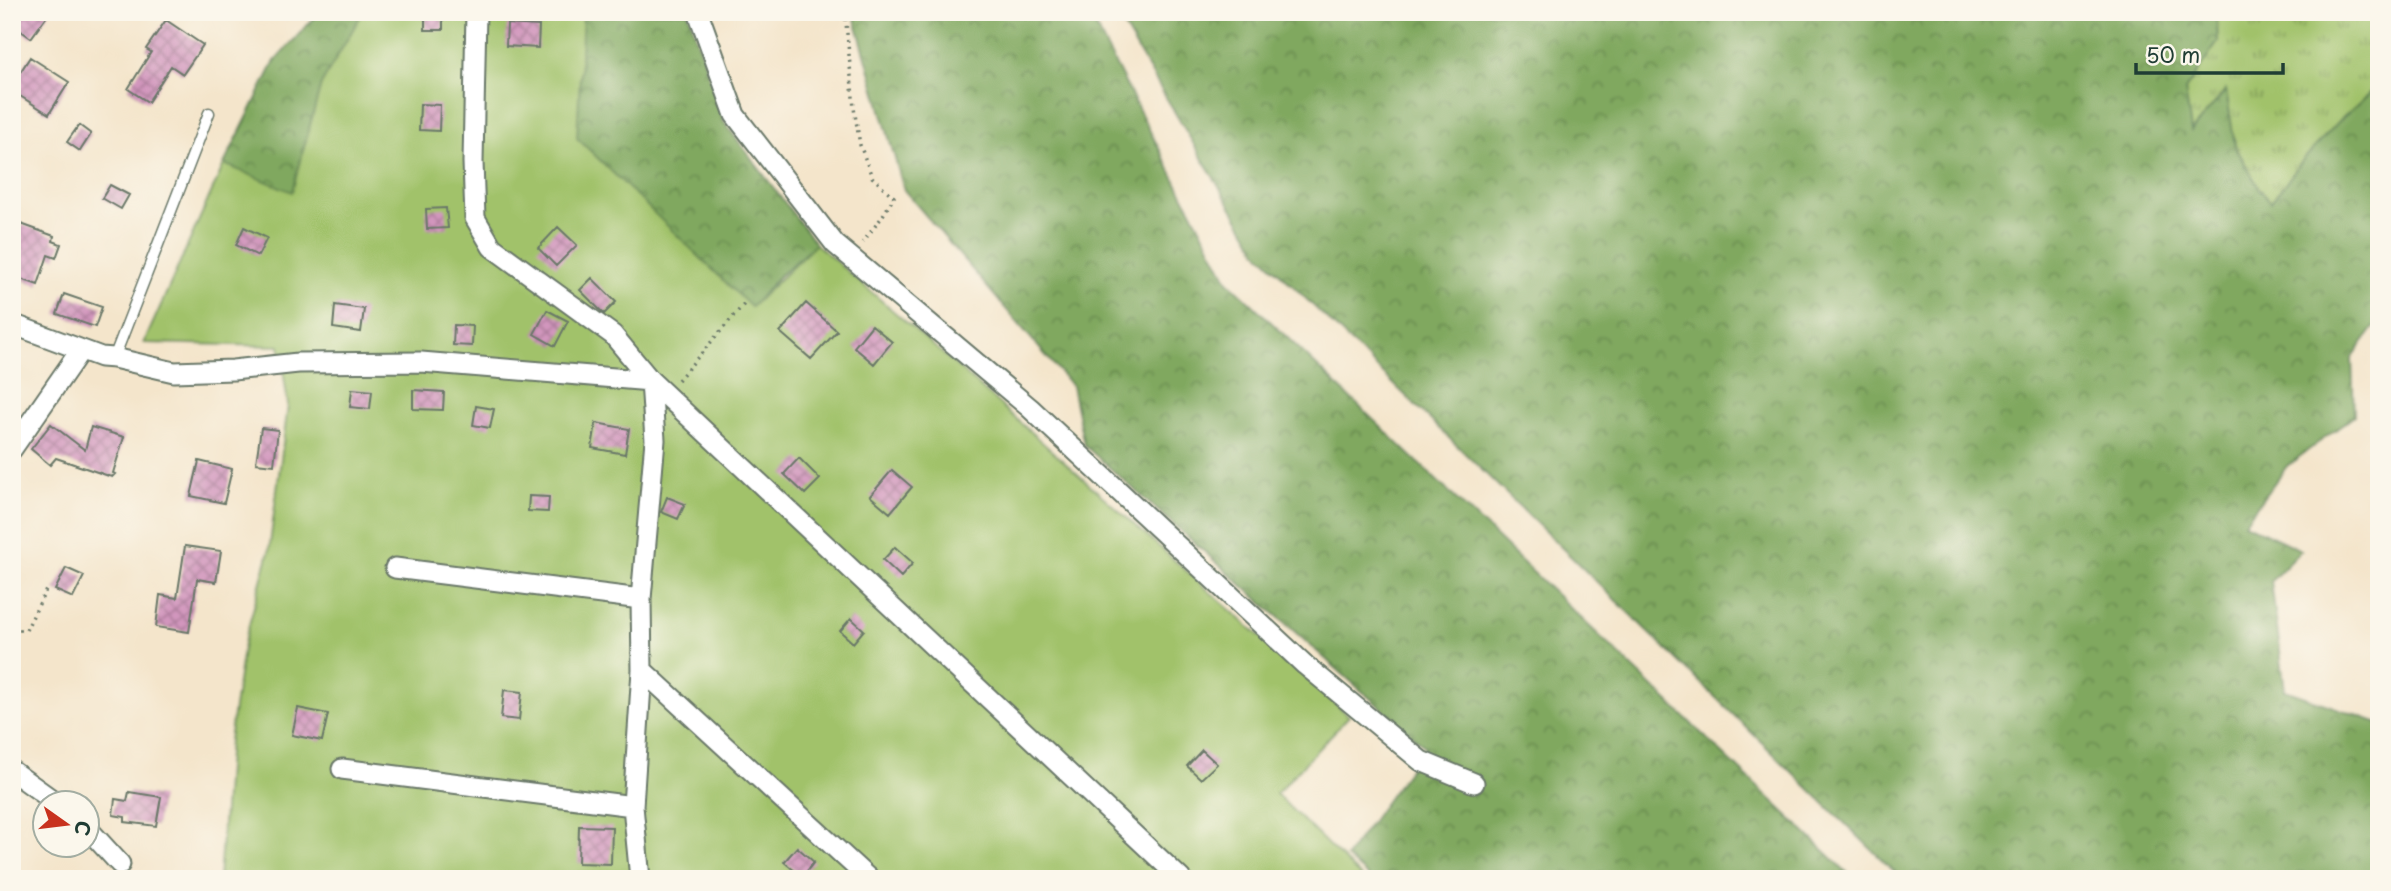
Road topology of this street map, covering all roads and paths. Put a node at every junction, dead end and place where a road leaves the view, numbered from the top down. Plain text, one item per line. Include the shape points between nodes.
1 (476, 12) edge
2 (698, 12) edge
3 (845, 12) edge
4 (209, 113) dead end
5 (852, 258) junction
6 (746, 302) dead end
7 (12, 324) edge
8 (80, 351) junction
9 (114, 358) junction
10 (658, 387) junction
11 (12, 449) edge
12 (395, 568) dead end
13 (47, 588) dead end
14 (641, 599) junction
15 (12, 630) edge
16 (642, 670) junction
17 (342, 769) dead end
18 (13, 773) edge
19 (1474, 783) dead end
20 (38, 790) edge
21 (633, 806) junction
22 (102, 844) edge
23 (120, 864) dead end
24 (640, 879) edge
25 (869, 879) edge
26 (1181, 879) edge

1 - 10 street via 475,218 492,247 613,335
2 - 5 street via 735,115 835,244
3 - 5 path via 860,145 872,177 894,197
4 - 9 lane
5 - 19 street via 1030,408 1306,665 1420,761
6 - 10 path
7 - 8 street
8 - 9 street
8 - 11 street
9 - 10 street via 174,372 298,363 421,362
10 - 14 street
10 - 26 street
12 - 14 street
13 - 15 path via 26,629
14 - 16 street
16 - 21 street
16 - 25 street
17 - 21 street
18 - 20 street
21 - 24 street
22 - 23 street

